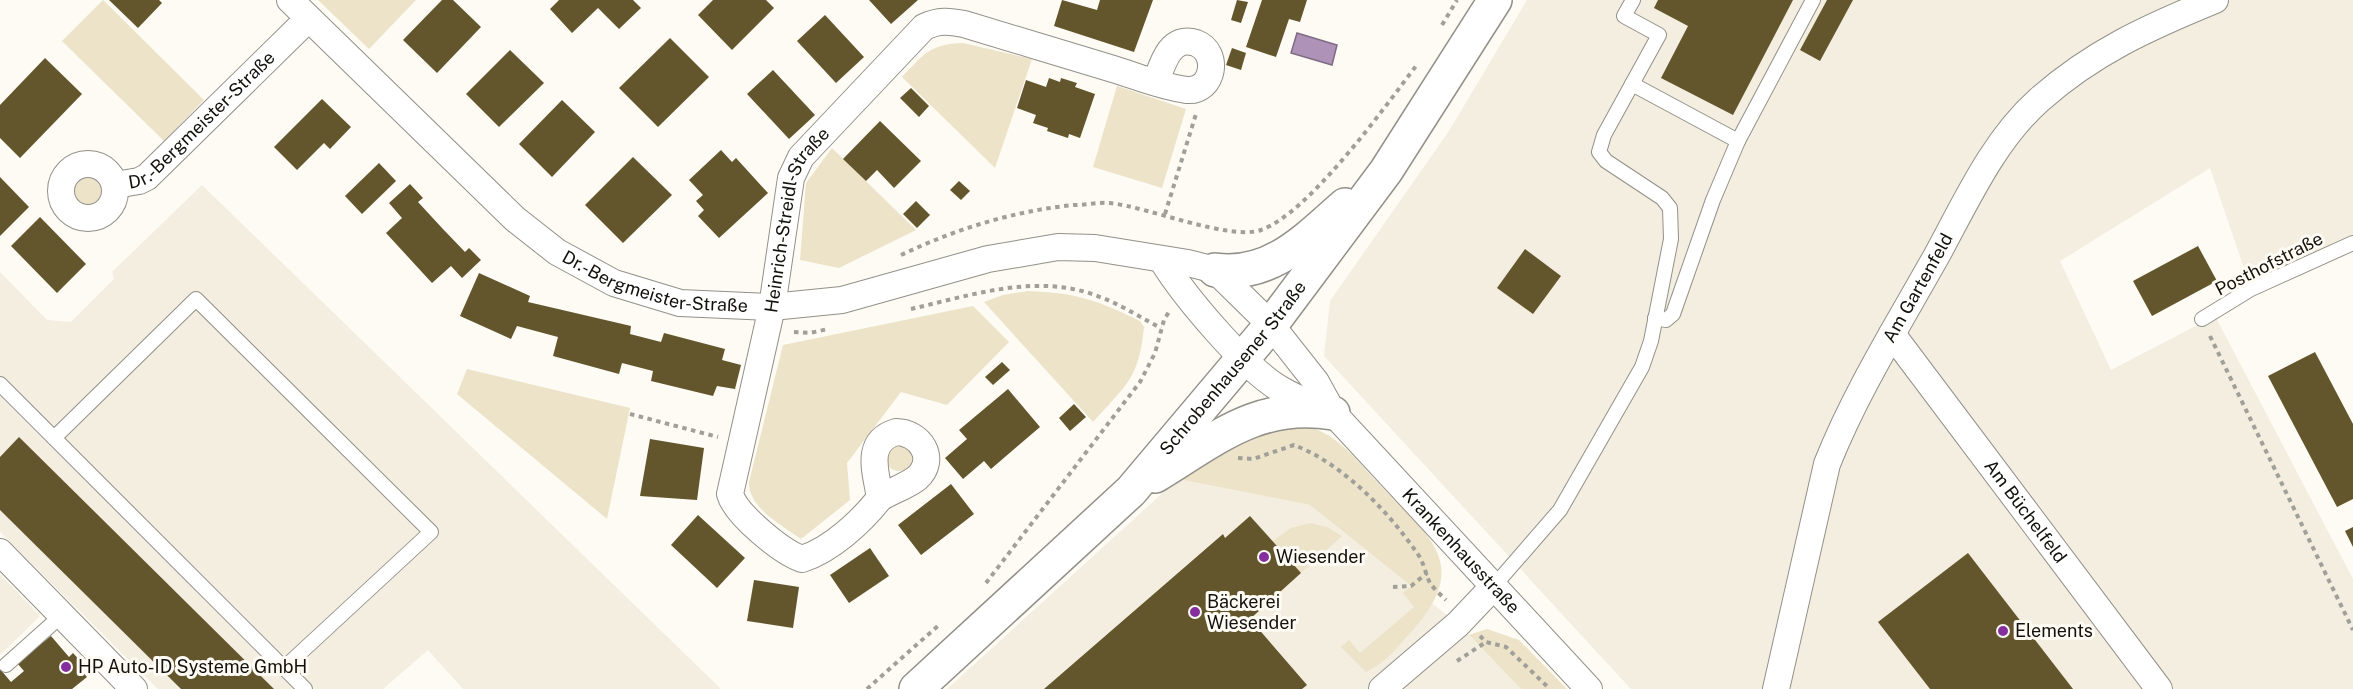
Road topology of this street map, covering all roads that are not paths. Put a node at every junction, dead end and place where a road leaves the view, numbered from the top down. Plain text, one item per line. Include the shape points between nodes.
1 (290, 0) edge
2 (1495, 0) edge
3 (1633, 0) edge
4 (1813, 0) edge
5 (2215, 0) edge
6 (308, 19) junction
7 (1156, 82) junction
8 (1632, 84) junction
9 (1738, 141) junction
10 (1386, 171) junction
11 (115, 186) dead end
12 (2353, 243) edge
13 (1162, 260) junction
14 (1215, 270) junction
15 (1655, 318) junction
16 (769, 319) junction
17 (2202, 319) road end
18 (1271, 325) junction
19 (1892, 334) junction
20 (1243, 358) junction
21 (0, 384) edge
22 (1333, 413) junction
23 (54, 438) junction
24 (1131, 491) junction
25 (880, 498) dead end
26 (0, 552) edge
27 (1494, 586) junction
28 (62, 615) junction
29 (6, 665) dead end
30 (284, 668) junction
31 (135, 689) edge
32 (304, 689) edge
33 (916, 689) edge
34 (1382, 689) edge
35 (1589, 689) edge
36 (1776, 689) edge
37 (2159, 689) edge

1 - 6 street, Dr.-Bergmeister-Straße
2 - 10 main road, Schrobenhausener Straße
3 - 8 lane via 1624,16 1659,35
4 - 9 lane
5 - 19 street, Am Gartenfeld via 2142,29 2089,61 2037,101 1995,152
6 - 11 street, Dr.-Bergmeister-Straße via 147,177
6 - 16 street, Dr.-Bergmeister-Straße via 515,219 557,252 614,283 680,303
7 - 7 street, Heinrich-Streidl-Straße via 1189,90 1197,88 1209,78 1212,63 1205,49 1182,42 1168,51
7 - 16 street, Heinrich-Streidl-Straße via 964,24 944,20 924,27 801,157 791,178
8 - 9 lane
8 - 15 lane via 1599,144 1599,152 1670,208 1671,239
9 - 15 lane via 1676,308 1666,320
10 - 14 main road via 1277,259 1249,270
10 - 18 main road, Schrobenhausener Straße
12 - 17 lane, Posthofstraße via 2251,289
13 - 14 street, Dr.-Bergmeister-Straße
13 - 16 street, Dr.-Bergmeister-Straße via 1095,248 1046,249 987,259
13 - 20 street via 1177,284
14 - 18 street
15 - 27 lane via 1642,367 1560,510
16 - 25 street, Heinrich-Streidl-Straße via 732,484 733,503 793,556 802,559 813,556 869,512
18 - 20 main road, Schrobenhausener Straße
18 - 22 street, Krankenhausstraße via 1316,382
19 - 36 street, Am Gartenfeld via 1839,433 1827,464
19 - 37 street, Am Büchelfeld
20 - 22 street, Krankenhausstraße via 1280,389
20 - 24 main road, Schrobenhausener Straße
21 - 23 lane
22 - 24 main road via 1287,410 1246,422
22 - 27 street, Krankenhausstraße
23 - 30 lane
23 - 30 lane via 196,299 431,532
24 - 33 main road, Schrobenhausener Straße
26 - 28 street
27 - 34 street
27 - 35 street, Krankenhausstraße
28 - 29 lane
28 - 31 street
30 - 32 lane

